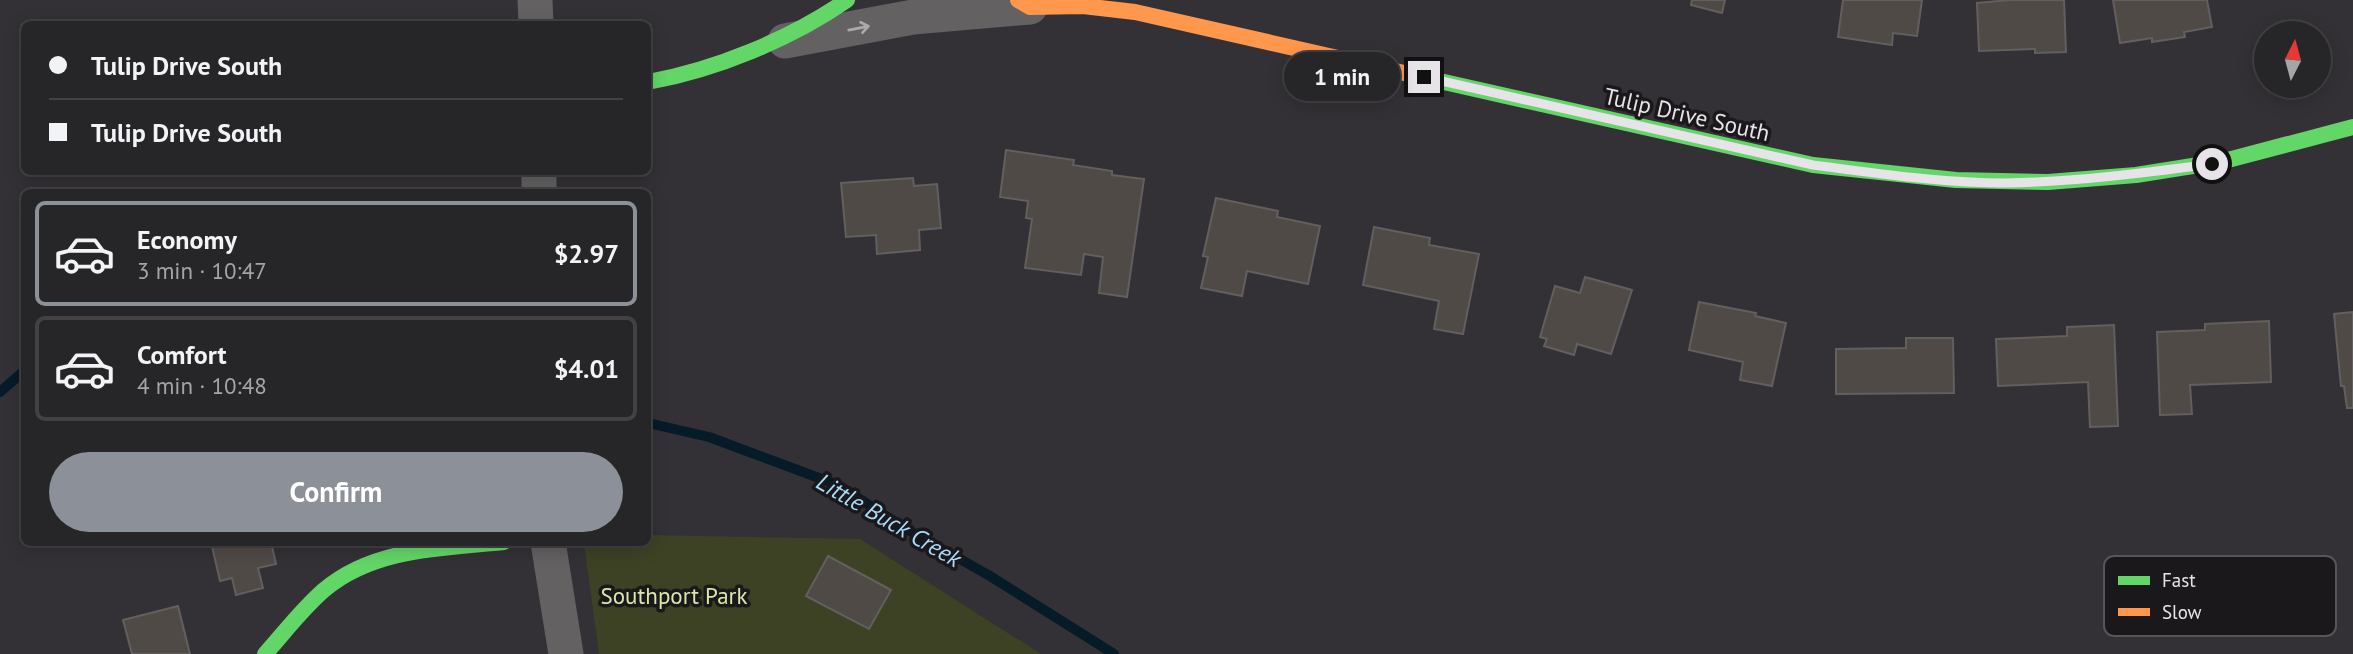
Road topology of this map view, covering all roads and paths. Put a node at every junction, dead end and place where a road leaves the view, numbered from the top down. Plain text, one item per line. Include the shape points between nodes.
1 (535, 0) edge
2 (847, 0) edge
3 (1024, 4) edge
4 (536, 21) edge
5 (767, 44) junction
6 (651, 82) edge
7 (2353, 127) edge
8 (469, 546) edge
9 (549, 546) edge
10 (265, 654) edge
11 (566, 654) edge

1 - 4 street
2 - 5 street
5 -> 3 street via 913,17
3 - 7 street, Tulip Drive South via 1135,12 1813,165 1925,178 2004,183 2117,177 2212,164 2291,147
5 - 6 street
8 - 10 street via 370,563 322,592
9 - 11 street

